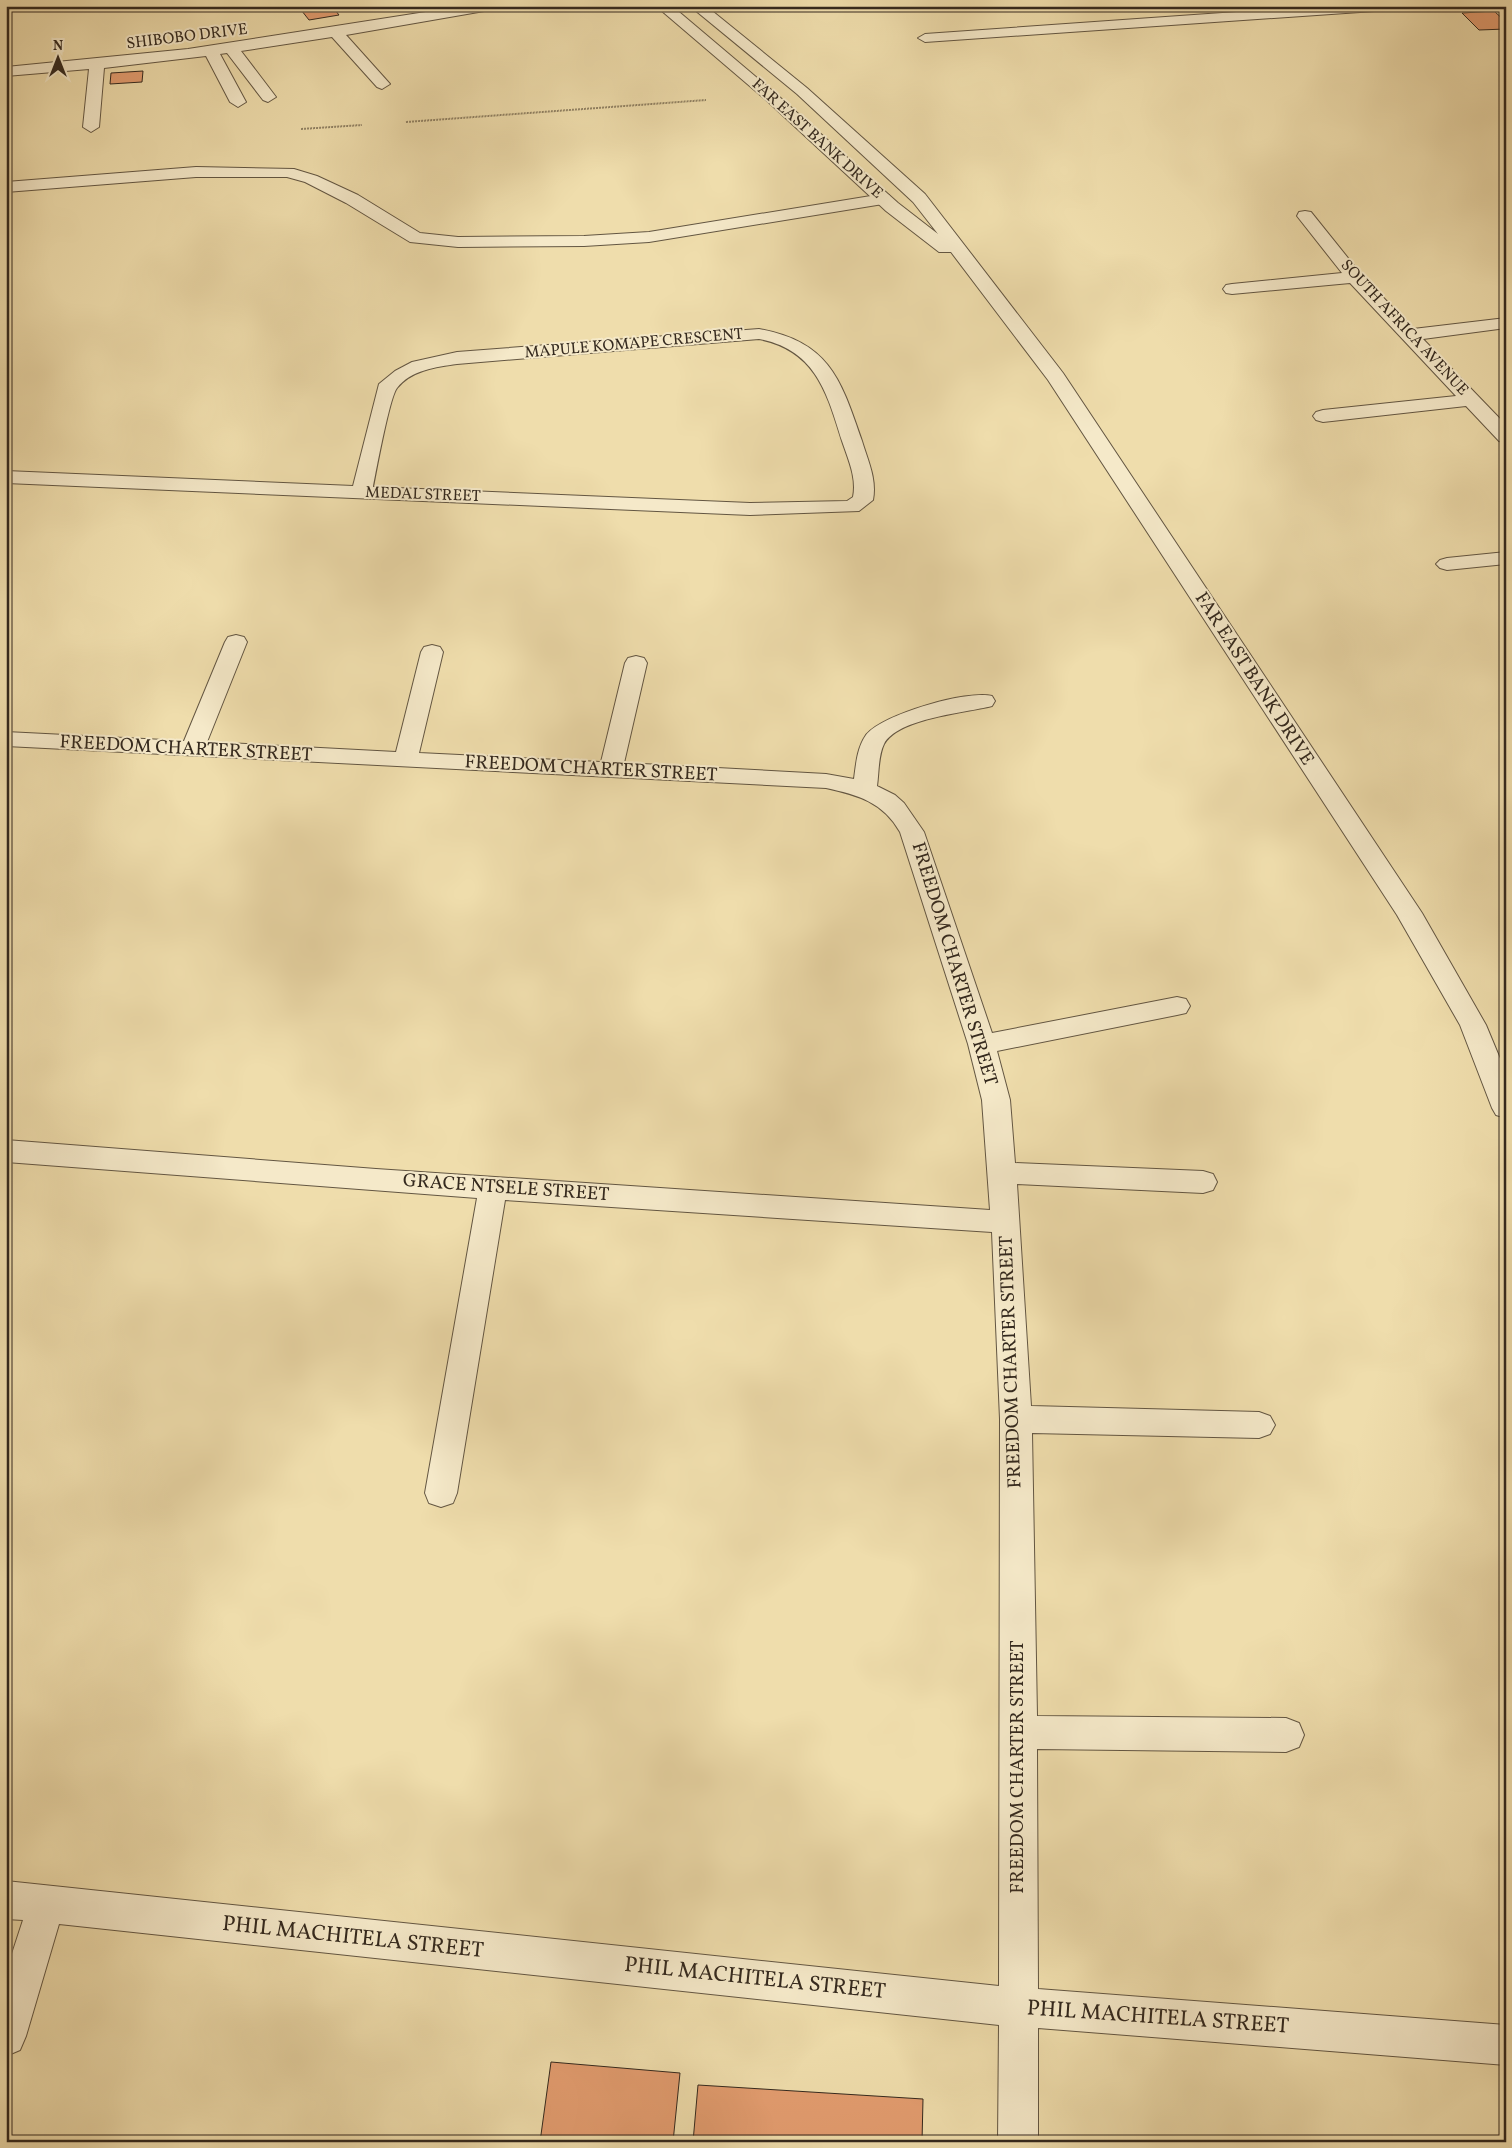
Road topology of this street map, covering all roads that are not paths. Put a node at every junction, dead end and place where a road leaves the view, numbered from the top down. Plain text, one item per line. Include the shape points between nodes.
1 (490, 6) edge
2 (664, 6) edge
3 (697, 6) edge
4 (1148, 6) edge
5 (1389, 6) edge
6 (1158, 21) junction
7 (336, 33) junction
8 (925, 38) dead end
9 (232, 50) junction
10 (212, 53) junction
11 (97, 66) junction
12 (6, 72) edge
13 (382, 84) dead end
14 (268, 97) dead end
15 (238, 102) dead end
16 (91, 127) dead end
17 (6, 187) edge
18 (884, 199) junction
19 (1305, 216) dead end
20 (972, 269) junction
21 (1354, 277) junction
22 (1232, 289) dead end
23 (1506, 323) edge
24 (1408, 335) junction
25 (1472, 400) junction
26 (1323, 416) dead end
27 (1506, 437) edge
28 (6, 476) edge
29 (361, 493) junction
30 (841, 508) joint
31 (1506, 558) edge
32 (1447, 564) dead end
33 (236, 642) dead end
34 (432, 652) dead end
35 (636, 663) dead end
36 (984, 701) dead end
37 (6, 739) edge
38 (192, 749) junction
39 (406, 760) junction
40 (611, 770) junction
41 (865, 790) junction
42 (1177, 1006) dead end
43 (982, 1044) junction
44 (1506, 1108) edge
45 (6, 1151) edge
46 (1002, 1173) junction
47 (1203, 1182) dead end
48 (493, 1187) junction
49 (1006, 1222) junction
50 (1016, 1419) junction
51 (1259, 1425) dead end
52 (441, 1493) dead end
53 (1019, 1732) junction
54 (1286, 1735) dead end
55 (6, 1900) edge
56 (46, 1906) junction
57 (1018, 2007) junction
58 (6, 2036) edge
59 (1506, 2045) edge
60 (1018, 2142) edge

1 - 7 street, SHIBOBO DRIVE
2 - 18 street, FAR EAST BANK DRIVE
3 - 20 street, FAR EAST BANK DRIVE via 802,91 909,188
4 - 6 street
5 - 6 street
6 - 8 street
7 - 9 street, SHIBOBO DRIVE
7 - 13 street
9 - 10 street, SHIBOBO DRIVE
9 - 14 street
10 - 11 street, SHIBOBO DRIVE
10 - 15 street
11 - 12 street, SHIBOBO DRIVE
11 - 16 street
17 - 18 street via 196,172 288,172 352,198 416,238 458,242 649,237
18 - 20 street, FAR EAST BANK DRIVE
19 - 21 street, SOUTH AFRICA AVENUE
20 - 44 street, FAR EAST BANK DRIVE via 1056,377 1409,913 1473,1025
21 - 22 street
21 - 24 street, SOUTH AFRICA AVENUE
23 - 24 street
24 - 25 street, SOUTH AFRICA AVENUE
25 - 26 street
25 - 27 street, SOUTH AFRICA AVENUE
28 - 29 street, MEDAL STREET
29 - 30 street, MEDAL STREET via 750,509
29 - 30 street, MAPULE KOMAPE CRESCENT via 386,388 411,367 457,358 759,334 777,336 795,344 812,358 832,384 861,469 865,493 859,504
31 - 32 street
33 - 38 street
34 - 39 street
35 - 40 street
36 - 41 street via 914,717 879,732 872,743
37 - 38 street, FREEDOM CHARTER STREET
38 - 39 street, FREEDOM CHARTER STREET
39 - 40 street, FREEDOM CHARTER STREET
40 - 41 street, FREEDOM CHARTER STREET via 826,782
41 - 43 street, FREEDOM CHARTER STREET via 890,800 904,815 912,832
42 - 43 street
43 - 46 street, FREEDOM CHARTER STREET via 996,1100
45 - 48 street, GRACE NTSELE STREET
46 - 47 street
46 - 49 street, FREEDOM CHARTER STREET
48 - 49 street, GRACE NTSELE STREET
48 - 52 street
49 - 50 street, FREEDOM CHARTER STREET
50 - 51 street
50 - 53 street, FREEDOM CHARTER STREET
53 - 54 street
53 - 57 street, FREEDOM CHARTER STREET
55 - 56 street, PHIL MACHITELA STREET
56 - 57 street, PHIL MACHITELA STREET
56 - 58 street
57 - 59 street, PHIL MACHITELA STREET
57 - 60 street, FREEDOM CHARTER STREET

